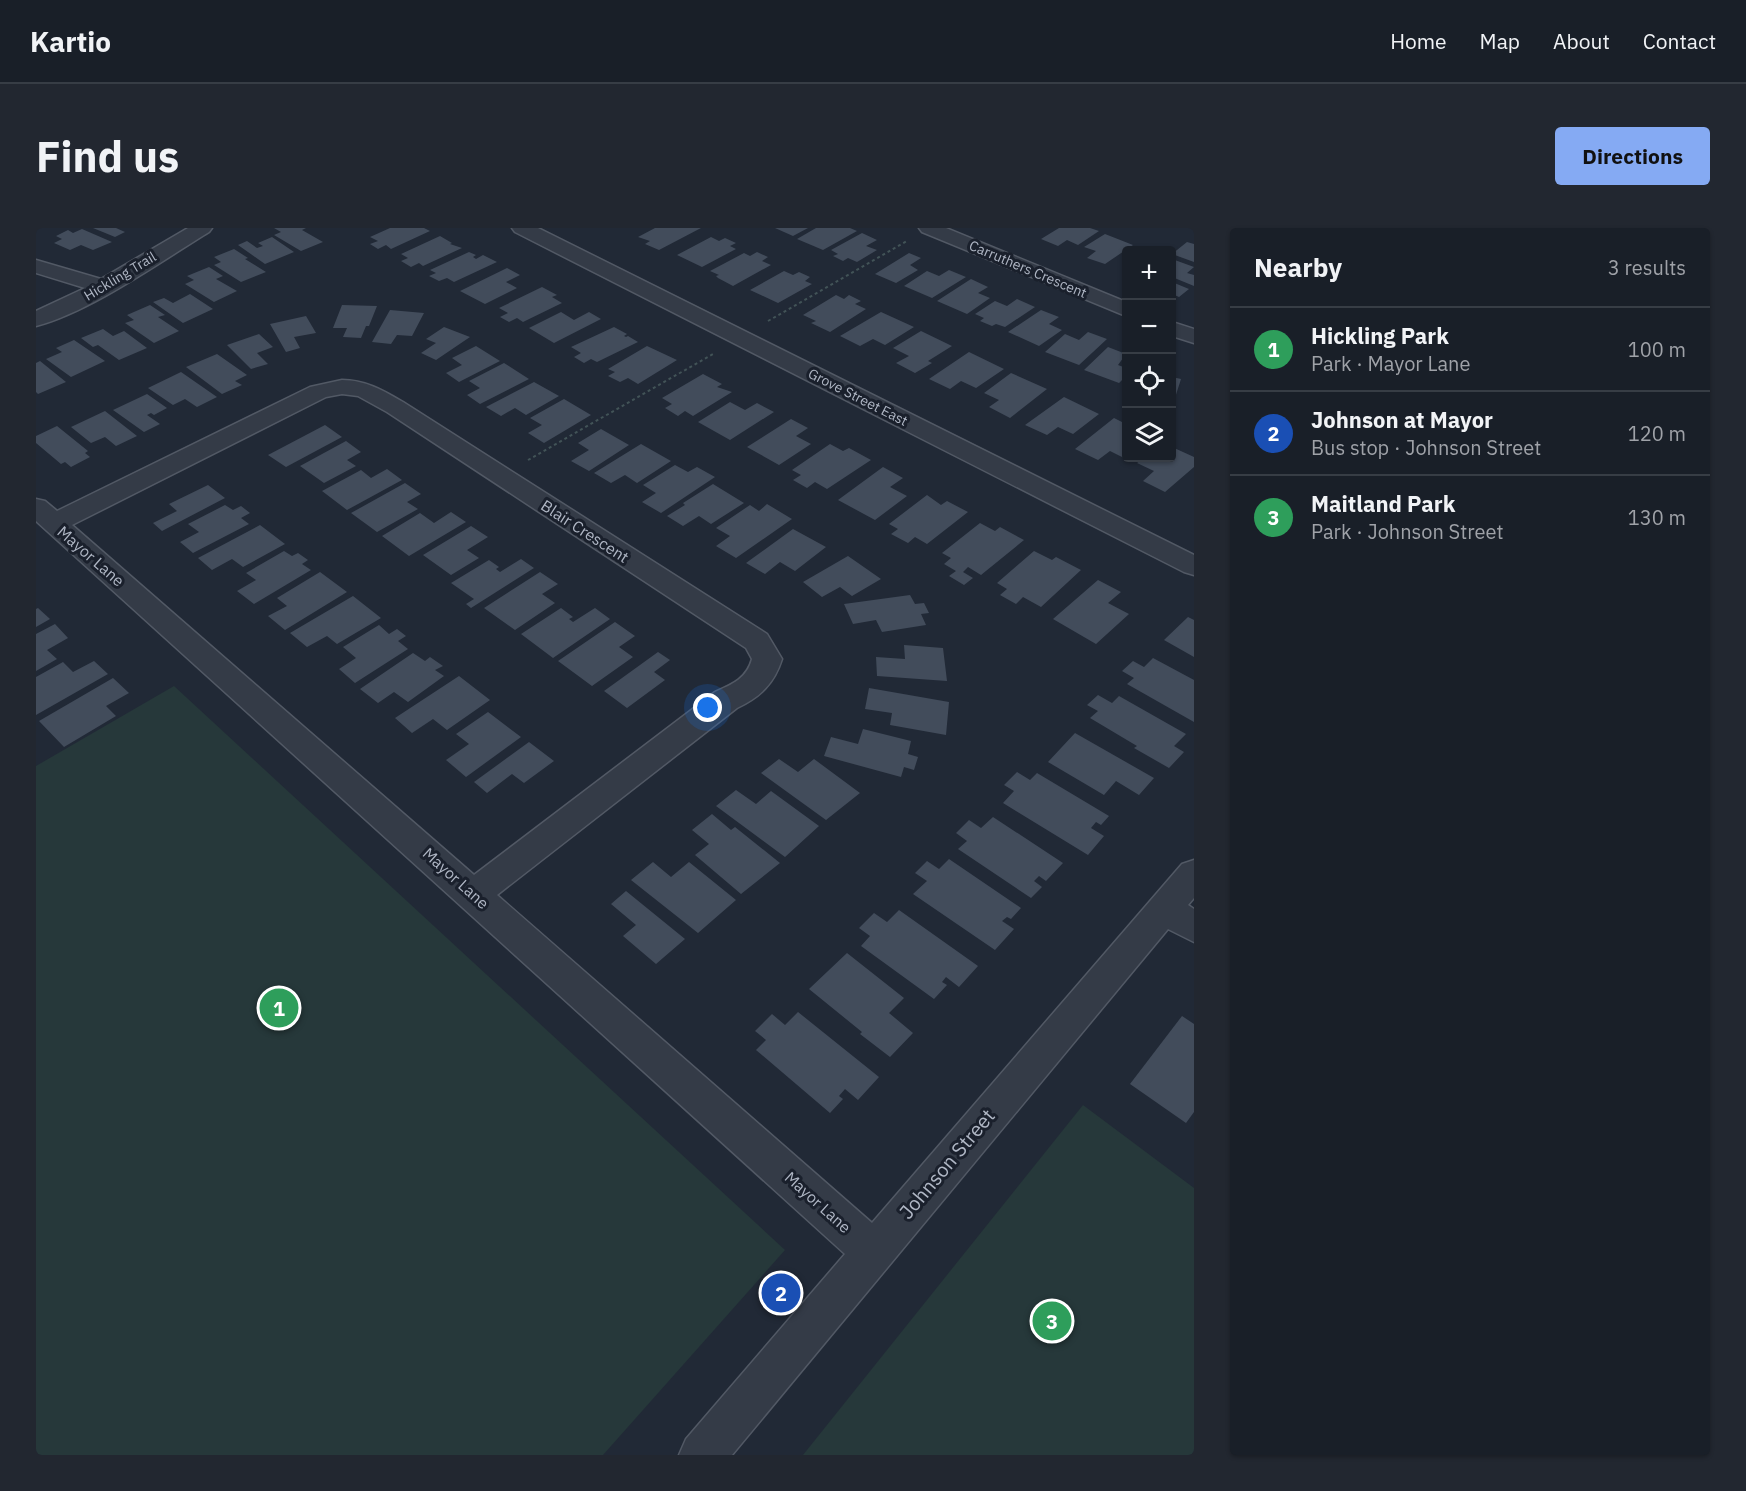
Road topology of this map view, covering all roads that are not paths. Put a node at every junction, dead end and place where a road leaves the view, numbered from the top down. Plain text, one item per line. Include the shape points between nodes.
1 (202, 228) edge
2 (522, 228) edge
3 (929, 228) edge
4 (36, 267) edge
5 (103, 287) junction
6 (1122, 308) edge
7 (36, 319) edge
8 (1176, 330) edge
9 (1194, 336) edge
10 (45, 515) edge
11 (1194, 566) edge
12 (1194, 874) edge
13 (474, 894) junction
14 (1180, 918) edge
15 (873, 1251) junction
16 (702, 1455) edge

1 - 5 street, Hickling Trail
2 - 11 street, Grove Street East
3 - 6 street, Carruthers Crescent
4 - 5 street
5 - 7 street, Hickling Trail
8 - 9 street
10 - 13 street, Mayor Lane
10 - 13 street, Blair Crescent via 318,392 342,386 361,387 757,641 767,659 763,675 747,690 726,700
12 - 14 street, Johnson Street
13 - 15 street, Mayor Lane
14 - 15 street, Johnson Street
15 - 16 street, Johnson Street

